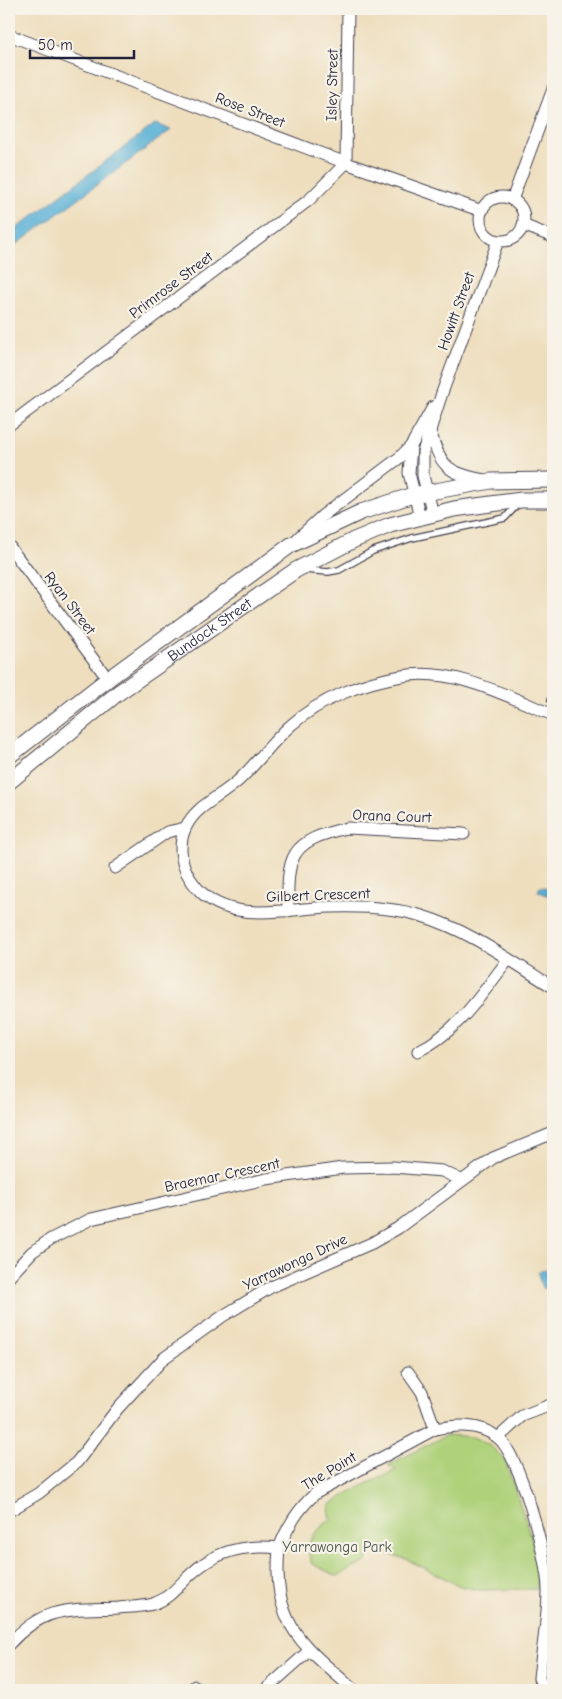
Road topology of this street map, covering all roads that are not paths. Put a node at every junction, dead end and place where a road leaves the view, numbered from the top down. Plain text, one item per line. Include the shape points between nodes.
1 (348, 9) edge
2 (9, 35) edge
3 (553, 89) edge
4 (346, 162) junction
5 (512, 200) junction
6 (482, 210) junction
7 (523, 225) junction
8 (553, 236) edge
9 (498, 241) junction
10 (442, 392) junction
11 (9, 426) edge
12 (430, 431) junction
13 (411, 446) junction
14 (553, 480) edge
15 (491, 481) junction
16 (419, 494) junction
17 (521, 500) junction
18 (553, 500) edge
19 (426, 515) junction
20 (291, 545) junction
21 (9, 546) edge
22 (296, 570) junction
23 (108, 679) junction
24 (553, 715) edge
25 (9, 756) edge
26 (9, 782) edge
27 (185, 828) junction
28 (464, 834) dead end
29 (115, 868) dead end
30 (288, 911) junction
31 (508, 960) junction
32 (553, 987) edge
33 (418, 1050) dead end
34 (553, 1133) edge
35 (460, 1180) junction
36 (9, 1277) edge
37 (408, 1372) dead end
38 (553, 1404) edge
39 (435, 1429) junction
40 (499, 1437) junction
41 (9, 1511) edge
42 (278, 1548) junction
43 (550, 1611) edge
44 (9, 1644) edge
45 (309, 1651) junction
46 (265, 1690) edge
47 (354, 1690) edge
48 (544, 1690) edge

1 - 4 street, Isley Street
2 - 4 street, Rose Street
3 - 5 street
4 - 6 street, Rose Street
4 - 11 street, Primrose Street via 309,200
5 - 6 street via 492,200
5 - 7 street via 522,211
6 - 9 street via 480,224 483,230
7 - 8 street
7 - 9 street via 516,236
9 - 10 street, Howitt Street
10 - 12 street, Howitt Street
10 - 13 street, Howitt Street
12 - 15 street via 438,457 450,470
12 - 16 street, Howitt Street via 422,462
13 - 16 street, Howitt Street via 409,461
13 - 20 street, Howitt Street via 322,516
14 - 15 main road, Bundock Street
15 - 16 main road, Bundock Street
16 - 19 street, Howitt Street
16 - 20 main road, Bundock Street via 361,512
17 - 18 main road, Bundock Street
17 - 19 main road, Bundock Street
17 - 22 lane via 504,518 412,538 373,551 339,570
19 - 22 main road, Bundock Street via 354,540
20 - 23 main road, Bundock Street
21 - 23 street, Ryan Street
22 - 26 main road, Bundock Street via 118,693
23 - 25 main road, Bundock Street
24 - 27 street, Gilbert Crescent via 445,676 402,676 378,682 332,698 311,710 290,726 238,780 199,810
27 - 29 street via 167,832
27 - 30 street, Gilbert Crescent via 180,854 187,877 204,895 250,913
28 - 30 street, Orana Court via 347,828 328,832 296,850 287,875
30 - 31 street, Gilbert Crescent via 349,907 422,916
31 - 32 street, Gilbert Crescent
31 - 33 street via 457,1024 438,1040
34 - 35 street, Yarrawonga Drive via 493,1158
35 - 36 street, Braemar Crescent via 442,1170 393,1167 344,1168 266,1179 90,1219 32,1252
35 - 41 street, Yarrawonga Drive via 398,1228 372,1243 271,1287 164,1358 118,1408 77,1462 39,1493
37 - 39 street via 422,1392
38 - 40 street via 522,1416
39 - 40 street, The Point via 456,1425 483,1429
39 - 42 street, The Point via 316,1493 297,1512
40 - 43 street via 514,1460 540,1542
42 - 44 street via 255,1545 228,1551 192,1573 174,1592 151,1604 59,1610 40,1617
42 - 45 street via 276,1572 283,1611
43 - 48 street via 539,1678
45 - 46 street
45 - 47 street

